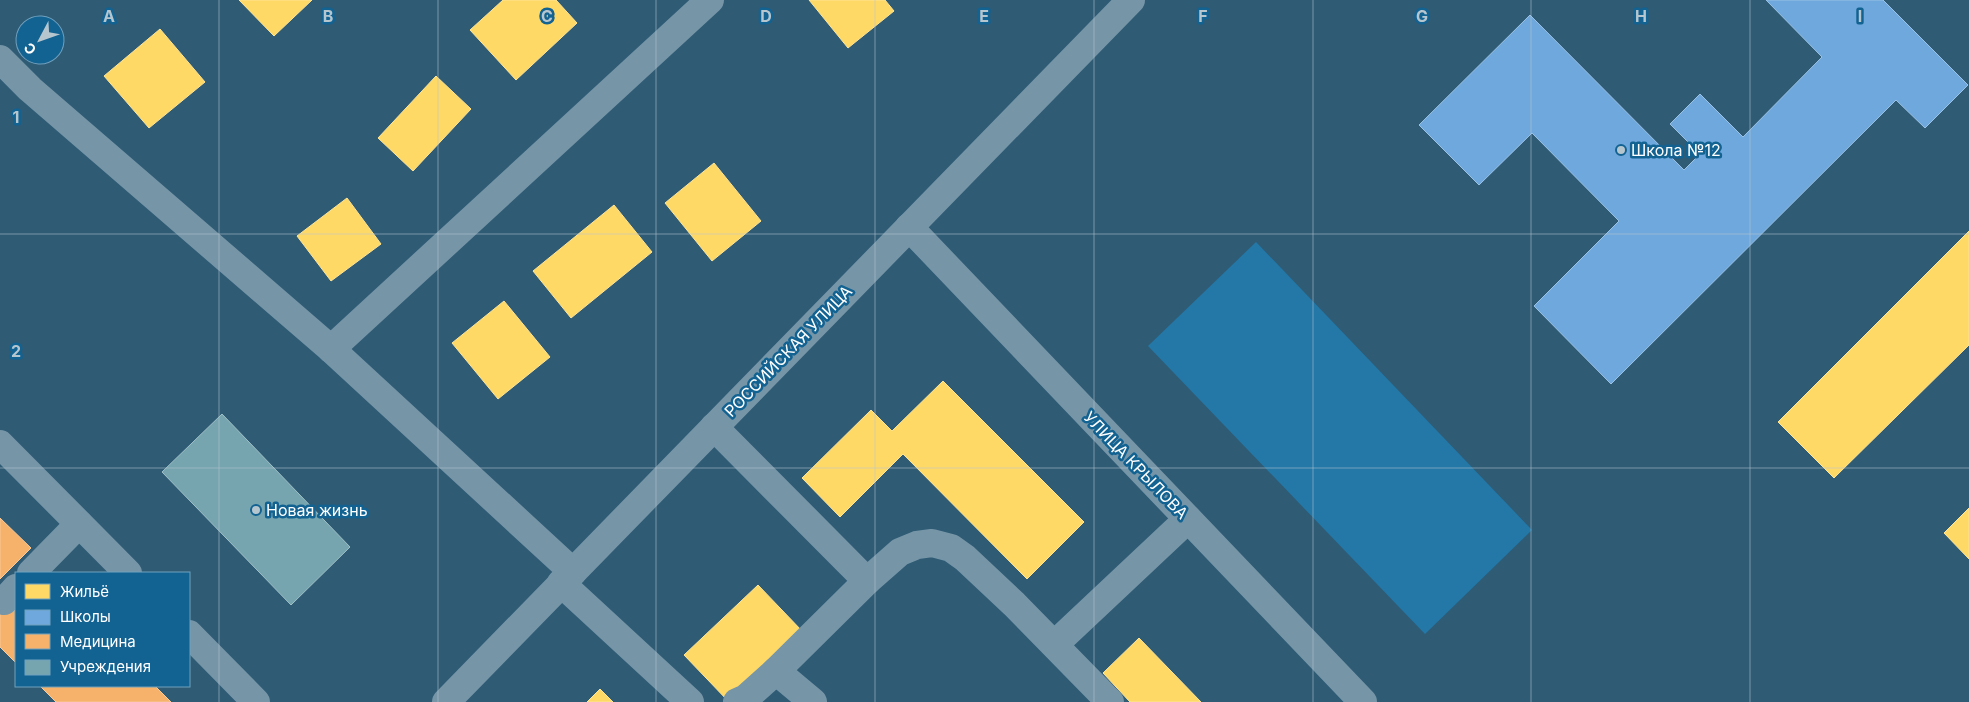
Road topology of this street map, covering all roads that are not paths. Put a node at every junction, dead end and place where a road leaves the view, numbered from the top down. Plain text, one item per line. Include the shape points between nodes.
1 (710, 0) edge
2 (1131, 0) edge
3 (0, 59) edge
4 (909, 227) junction
5 (331, 349) junction
6 (714, 427) junction
7 (0, 444) edge
8 (1188, 519) junction
9 (79, 524) junction
10 (32, 572) edge
11 (127, 572) edge
12 (567, 578) junction
13 (867, 581) junction
14 (190, 635) edge
15 (1055, 644) junction
16 (776, 671) junction
17 (452, 700) edge
18 (256, 702) edge
19 (690, 702) edge
20 (736, 702) edge
21 (813, 702) edge
22 (1110, 702) edge
23 (1363, 702) edge

1 - 5 street
2 - 4 street, РОССИЙСКАЯ УЛИЦА
3 - 5 street via 30,89
4 - 6 street, РОССИЙСКАЯ УЛИЦА
4 - 8 street, УЛИЦА КРЫЛОВА
5 - 12 street
6 - 12 street, РОССИЙСКАЯ УЛИЦА
6 - 13 street
7 - 9 street
8 - 15 street
8 - 23 street, УЛИЦА КРЫЛОВА
9 - 10 street
9 - 11 street
12 - 17 street, РОССИЙСКАЯ УЛИЦА
12 - 19 street
13 - 15 street via 900,552 917,545 932,543 951,548
13 - 16 street
14 - 18 street
15 - 22 street
16 - 20 street via 746,698
16 - 21 street

